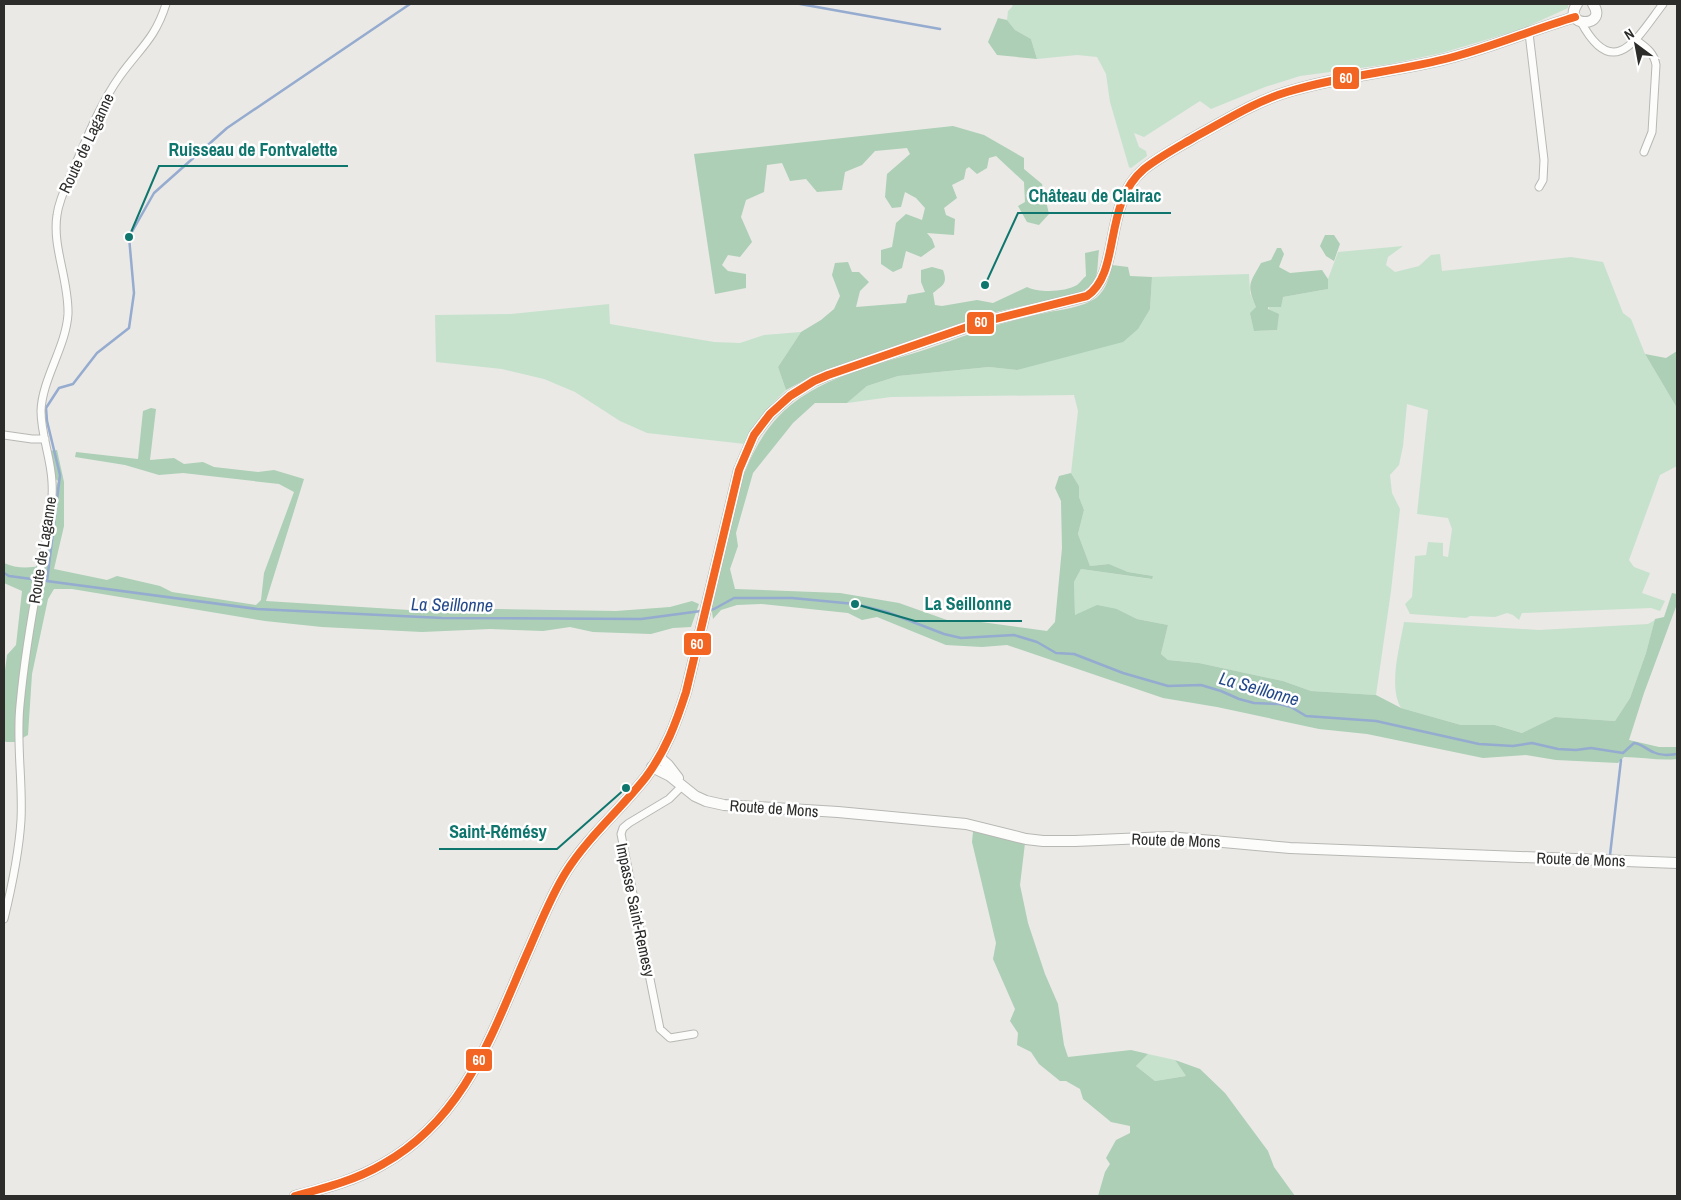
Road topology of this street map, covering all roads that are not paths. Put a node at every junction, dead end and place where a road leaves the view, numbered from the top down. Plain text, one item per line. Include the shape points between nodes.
1 (166, 4) edge
2 (1577, 4) edge
3 (1593, 4) edge
4 (1664, 4) edge
5 (1578, 20) junction
6 (1592, 20) junction
7 (1529, 33) junction
8 (1636, 40) junction
9 (1596, 44) junction
10 (1644, 152) dead end
11 (1539, 187) dead end
12 (4, 435) edge
13 (45, 439) junction
14 (659, 757) junction
15 (652, 767) junction
16 (683, 785) junction
17 (1677, 863) edge
18 (4, 919) edge
19 (694, 1034) dead end
20 (295, 1196) edge

1 - 13 street, Route de Laganne via 155,32 110,92 60,201 56,229 68,317 41,408
2 - 5 street via 1574,10
3 - 6 street via 1596,14
4 - 8 street
5 - 6 street
5 - 7 street
5 - 9 street
6 - 9 street via 1591,30
7 - 11 street via 1544,160 1543,180
7 - 14 street via 1444,59 1286,92 1251,107 1159,159 1137,176 1120,204 1102,277 1094,291 1086,296 969,326 828,375 790,396 770,414 747,448 734,486 686,692 674,728
8 - 9 street via 1627,49 1615,52
8 - 10 street via 1651,52 1656,65 1652,132
12 - 13 street
13 - 18 street, Route de Laganne via 52,482 50,524 39,572 20,706 20,834
14 - 15 street
14 - 16 street, Route de Mons
15 - 16 street, Route de Mons
15 - 20 street via 590,839 565,874 476,1066 450,1108 416,1143 383,1165 331,1187
16 - 17 street, Route de Mons via 695,796 724,805 966,824 1043,841 1168,837 1300,848
16 - 19 street, Impasse Saint-Remesy via 669,799 629,823 621,834 660,1028 670,1038

